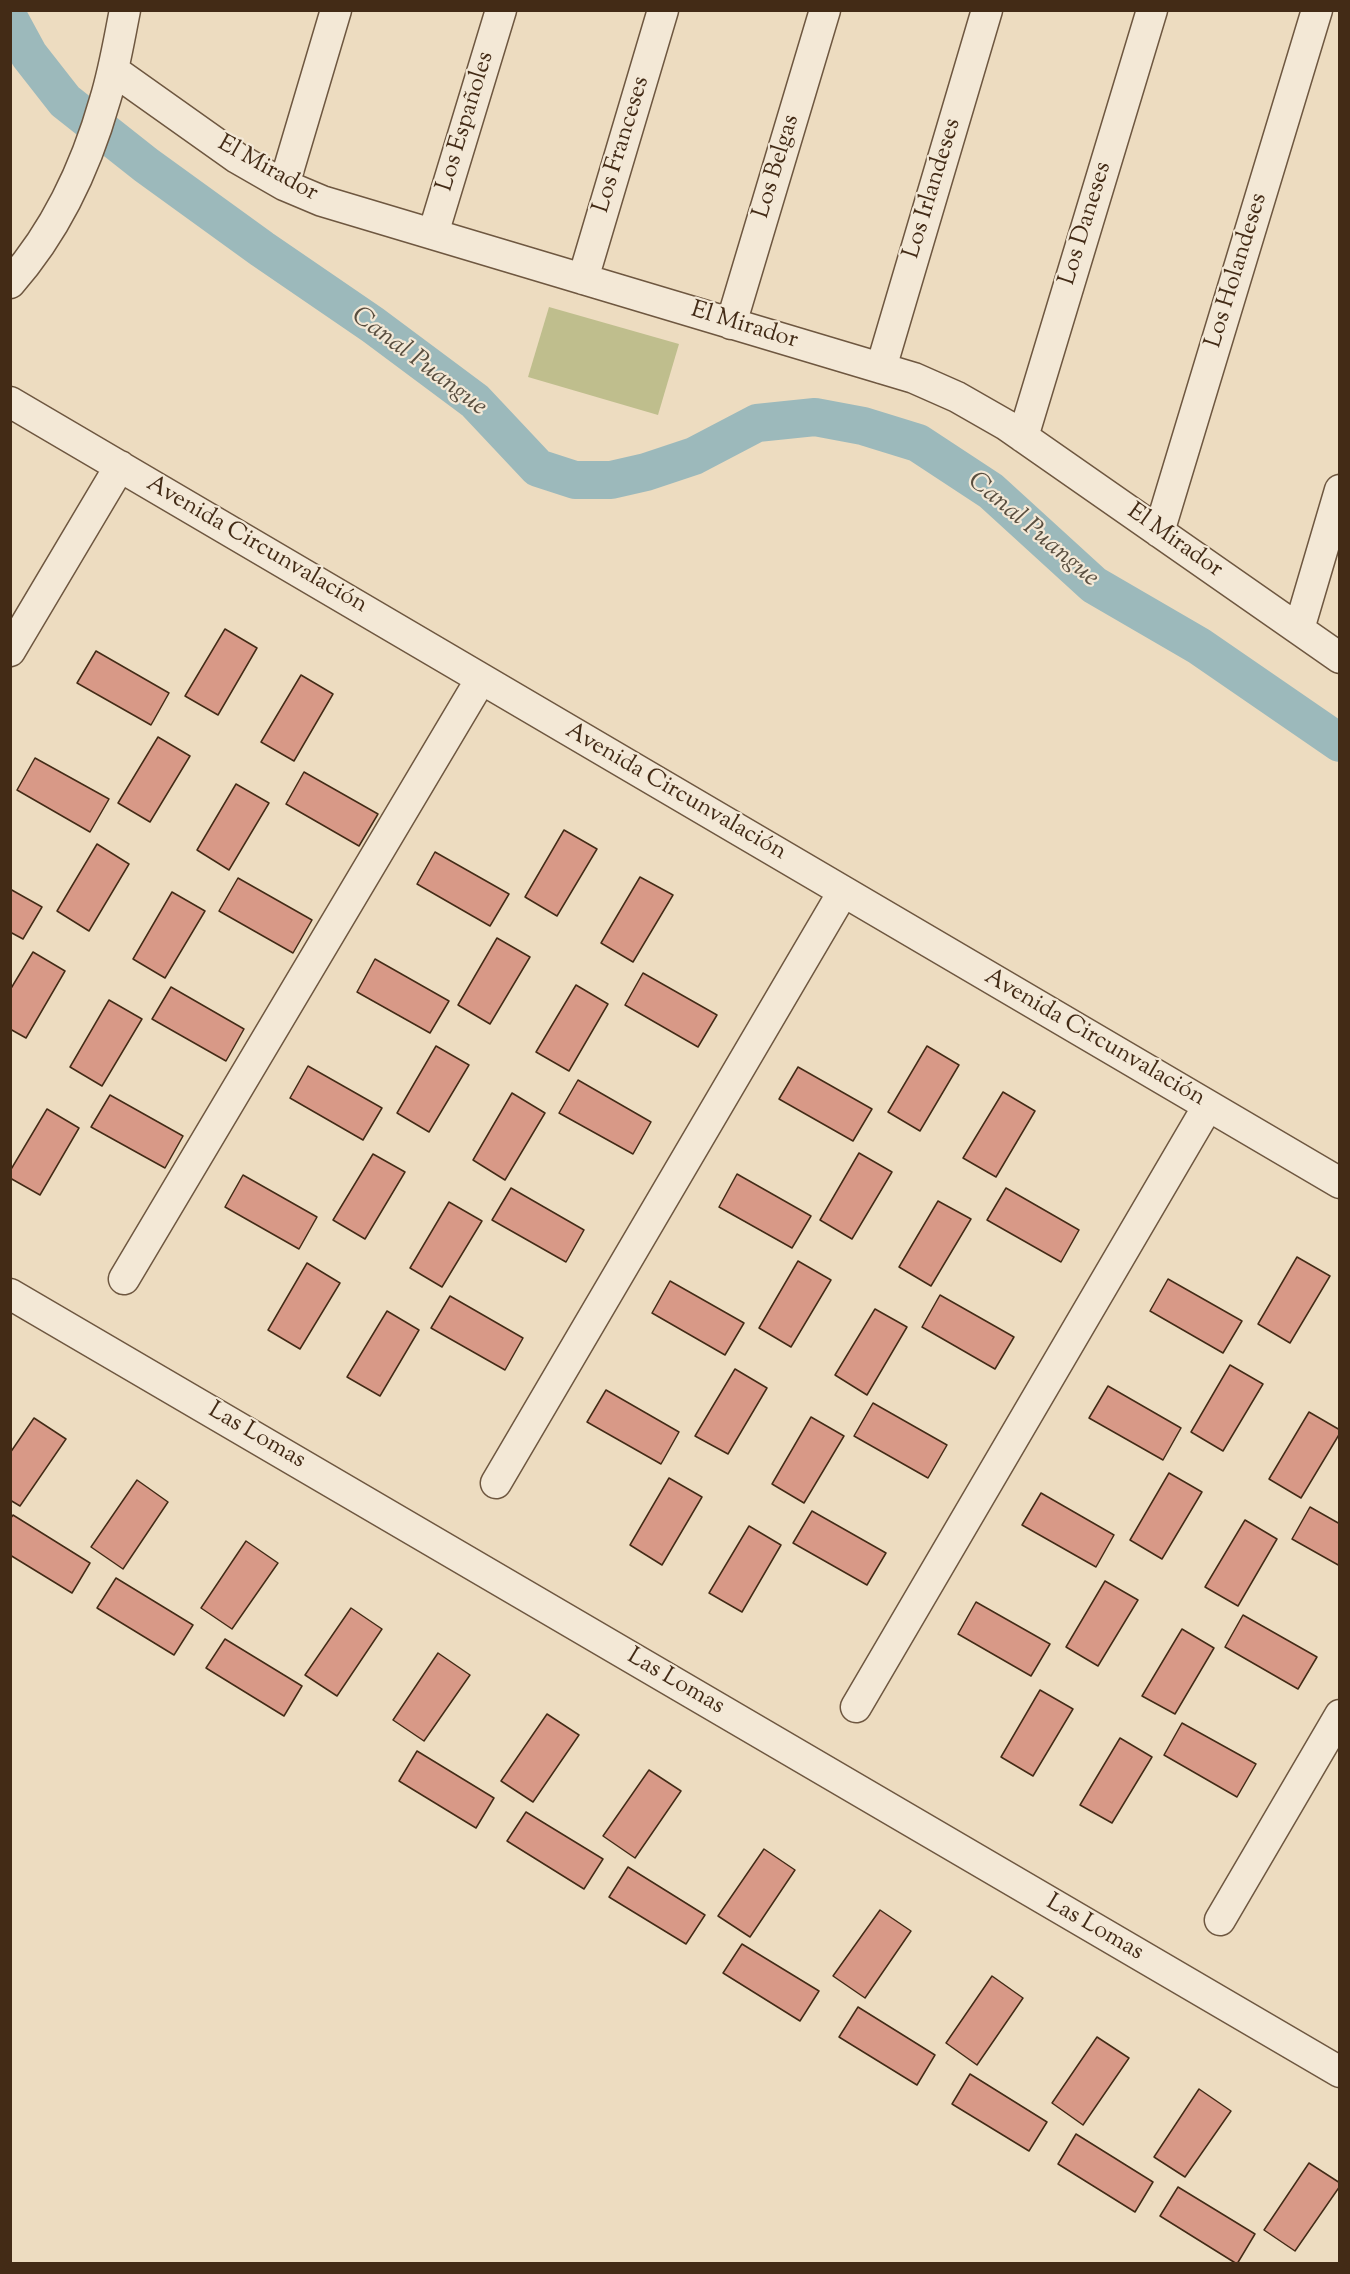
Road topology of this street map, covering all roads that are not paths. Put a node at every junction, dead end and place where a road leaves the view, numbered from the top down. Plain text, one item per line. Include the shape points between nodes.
1 (125, 10) edge
2 (336, 10) edge
3 (501, 10) edge
4 (663, 10) edge
5 (825, 10) edge
6 (987, 10) edge
7 (1152, 10) edge
8 (1317, 10) edge
9 (113, 70) junction
10 (284, 185) junction
11 (433, 234) junction
12 (583, 279) junction
13 (10, 283) edge
14 (731, 324) junction
15 (881, 368) junction
16 (10, 402) edge
17 (1023, 437) junction
18 (120, 466) junction
19 (1340, 490) edge
20 (1159, 532) junction
21 (1299, 629) junction
22 (10, 651) edge
23 (1340, 658) edge
24 (481, 679) junction
25 (843, 892) junction
26 (1208, 1106) junction
27 (1340, 1184) edge
28 (124, 1279) dead end
29 (10, 1294) edge
30 (496, 1483) dead end
31 (856, 1707) dead end
32 (1340, 1716) edge
33 (1220, 1920) dead end
34 (1340, 2072) edge

1 - 9 street
2 - 10 street
3 - 11 street, Los Españoles
4 - 12 street, Los Franceses
5 - 14 street, Los Belgas
6 - 15 street, Los Irlandeses
7 - 17 street, Los Daneses
8 - 20 street, Los Holandeses
9 - 10 street, El Mirador via 237,158
9 - 13 street via 91,141 65,202 30,261
10 - 11 street, El Mirador via 322,201
11 - 12 street, El Mirador
12 - 14 street, El Mirador
14 - 15 street, El Mirador
15 - 17 street, El Mirador via 957,397
16 - 18 street, Avenida Circunvalación
17 - 20 street, El Mirador
18 - 22 street
18 - 24 street, Avenida Circunvalación
19 - 21 street
20 - 21 street, El Mirador
21 - 23 street, El Mirador
24 - 25 street, Avenida Circunvalación
24 - 28 street
25 - 26 street, Avenida Circunvalación
25 - 30 street
26 - 27 street, Avenida Circunvalación
26 - 31 street
29 - 34 street, Las Lomas
32 - 33 street

